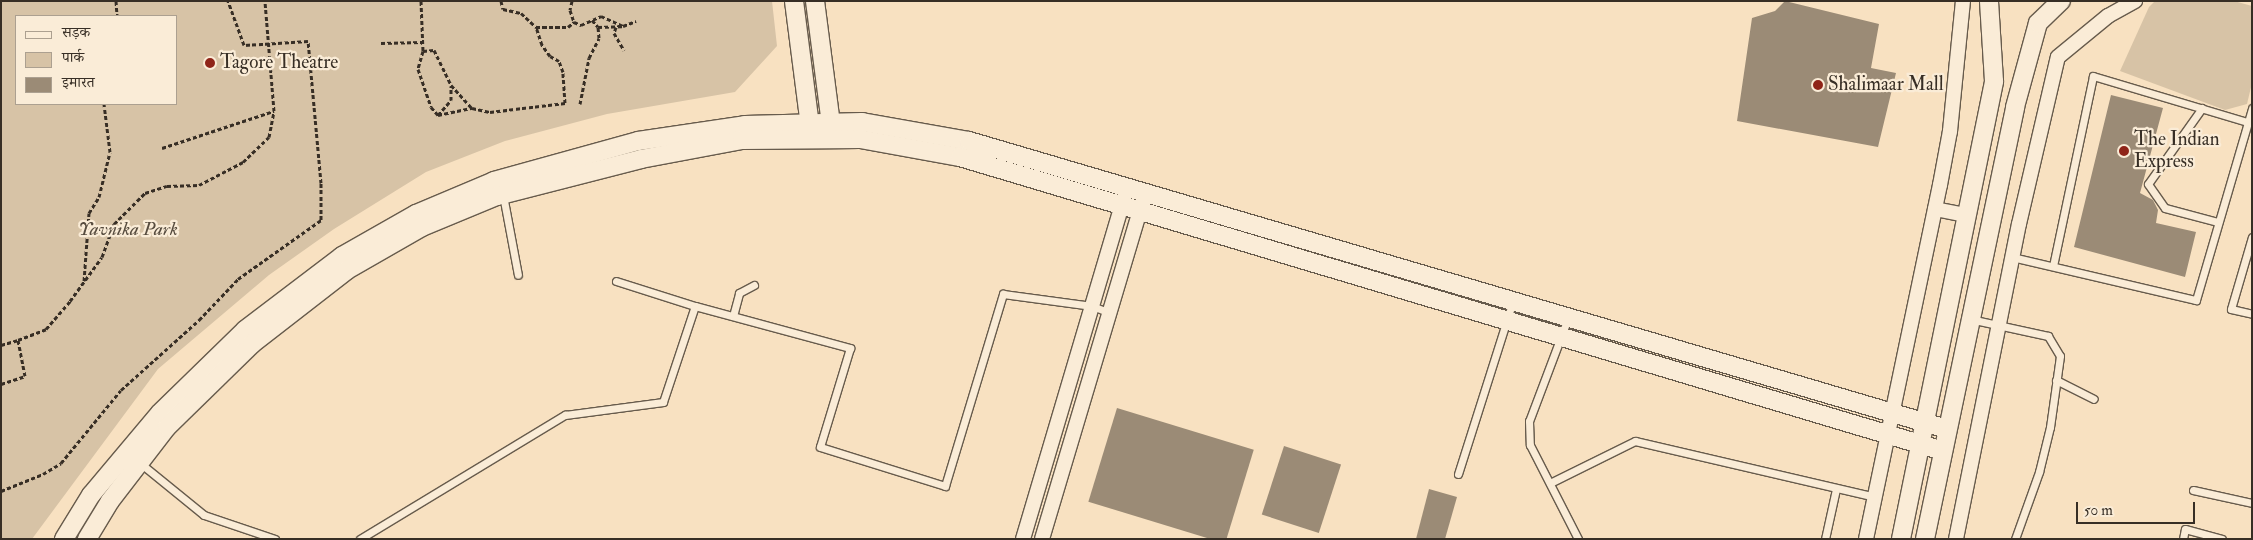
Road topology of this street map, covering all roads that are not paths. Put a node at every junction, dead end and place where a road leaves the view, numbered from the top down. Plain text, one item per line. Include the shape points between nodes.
1 (794, 1) edge
2 (814, 1) edge
3 (1963, 1) edge
4 (1989, 1) edge
5 (2061, 1) edge
6 (2136, 1) edge
7 (2202, 108) junction
8 (2252, 108) edge
9 (2247, 122) junction
10 (810, 131) junction
11 (832, 131) junction
12 (503, 195) junction
13 (1125, 196) junction
14 (1143, 202) junction
15 (1935, 209) junction
16 (1967, 215) junction
17 (2218, 222) junction
18 (2252, 237) edge
19 (2012, 258) junction
20 (2052, 266) junction
21 (518, 275) dead end
22 (616, 281) dead end
23 (754, 285) dead end
24 (1513, 301) junction
25 (695, 306) junction
26 (1092, 306) junction
27 (1110, 313) junction
28 (2252, 314) edge
29 (733, 316) junction
30 (1568, 317) junction
31 (1507, 319) junction
32 (1970, 319) junction
33 (2000, 325) junction
34 (1562, 336) junction
35 (2056, 380) junction
36 (2094, 400) dead end
37 (1894, 413) junction
38 (1924, 422) junction
39 (1947, 429) junction
40 (1889, 435) junction
41 (1920, 444) junction
42 (1943, 451) junction
43 (140, 463) junction
44 (1458, 474) dead end
45 (1550, 483) junction
46 (1836, 488) junction
47 (2194, 490) dead end
48 (1876, 497) junction
49 (2252, 503) edge
50 (64, 539) edge
51 (87, 539) edge
52 (275, 539) edge
53 (360, 539) edge
54 (1023, 539) edge
55 (1042, 539) edge
56 (1578, 539) edge
57 (1825, 539) edge
58 (1866, 539) edge
59 (1901, 539) edge
60 (1925, 539) edge
61 (1956, 539) edge
62 (2015, 539) edge
63 (2183, 539) edge
64 (2222, 539) edge

1 - 10 street
2 - 11 street
3 - 15 street via 1950,131
4 - 16 street via 1994,81
5 - 32 street via 2038,23 2014,107
6 - 19 street via 2108,16 2058,58
7 - 9 lane
7 - 17 lane via 2148,184 2165,208
7 - 20 lane via 2093,76
8 - 9 lane
9 - 17 lane
10 - 11 street
10 - 12 street via 640,159
10 - 50 street via 745,125 638,141 494,181 416,214 342,256 245,330 160,413 91,496
11 - 13 street via 862,122 969,141
12 - 21 lane
12 - 43 street via 422,227 347,270 252,344 168,427
13 - 14 street
13 - 26 street
14 - 24 street
14 - 27 street
14 - 31 street
15 - 16 street
15 - 37 street
16 - 38 street
17 - 20 lane via 2196,300
18 - 28 lane via 2231,309
19 - 20 lane
19 - 33 street
22 - 25 lane
23 - 29 lane via 739,293
24 - 30 street
24 - 31 lane
25 - 29 lane
25 - 53 lane via 663,402 565,415
26 - 27 lane
26 - 29 lane via 1003,294 945,486 820,448 850,348
26 - 54 street
27 - 55 street
30 - 34 lane
30 - 37 street
31 - 34 street
31 - 44 lane
32 - 33 lane
32 - 39 street
33 - 35 lane via 2048,336 2060,356
33 - 61 street
34 - 40 street
34 - 45 lane via 1529,421 1530,445
35 - 36 lane
35 - 62 lane via 2039,472
37 - 38 street
37 - 40 street
38 - 39 street
38 - 41 street
39 - 42 street
40 - 41 street
40 - 48 street
41 - 42 street
41 - 59 street
42 - 60 street
43 - 51 street via 110,501
43 - 52 lane via 204,515
45 - 46 lane via 1635,441
45 - 56 lane
46 - 48 lane
46 - 57 lane
47 - 49 lane
48 - 58 street
63 - 64 lane via 2185,529

